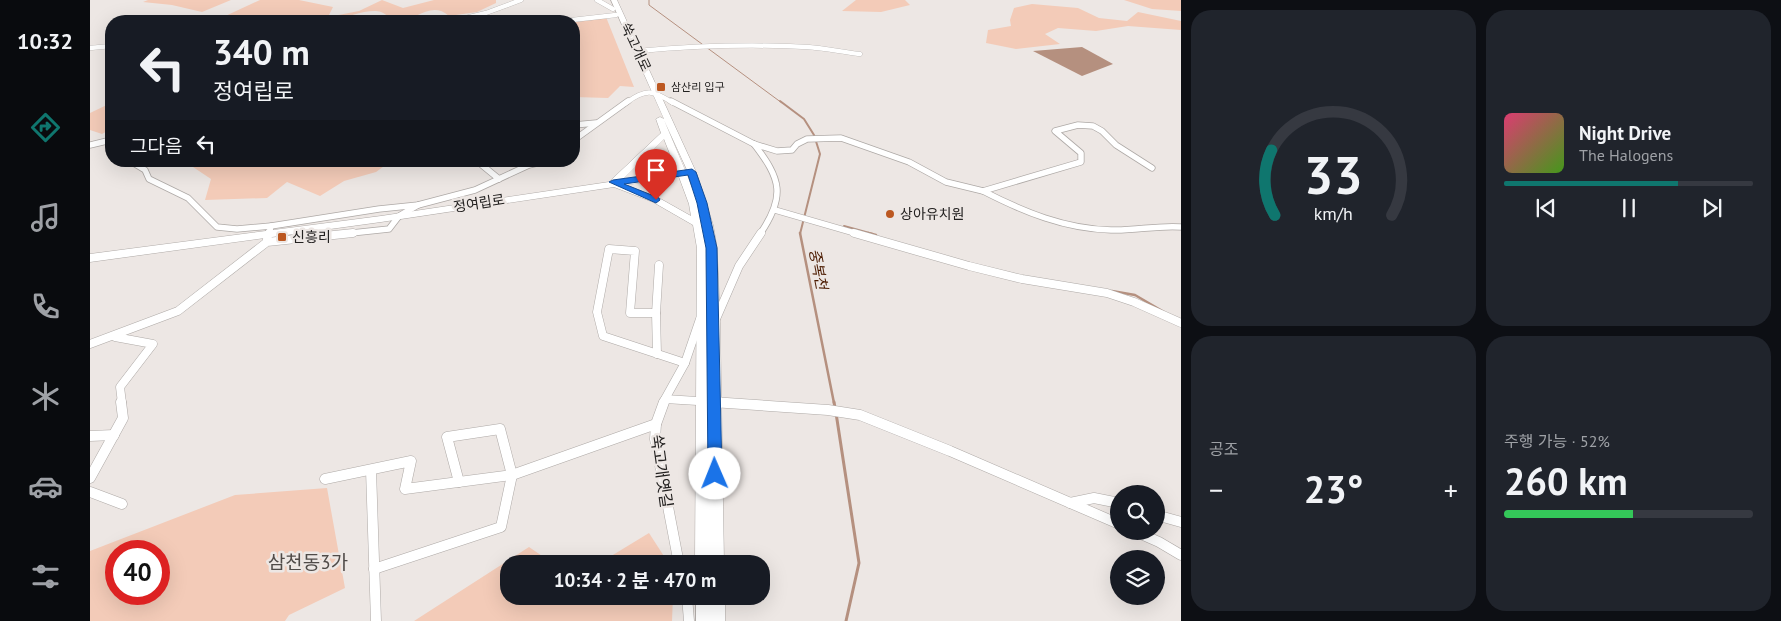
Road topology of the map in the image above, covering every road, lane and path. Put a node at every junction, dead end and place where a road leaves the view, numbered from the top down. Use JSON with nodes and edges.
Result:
{"nodes":[{"id":1,"x":520,"y":0,"type":"edge"},
{"id":2,"x":597,"y":0,"type":"edge"},
{"id":3,"x":613,"y":6,"type":"edge"},
{"id":4,"x":478,"y":15,"type":"edge"},
{"id":5,"x":580,"y":16,"type":"edge"},
{"id":6,"x":105,"y":47,"type":"edge"},
{"id":7,"x":90,"y":48,"type":"edge"},
{"id":8,"x":638,"y":51,"type":"junction"},
{"id":9,"x":860,"y":54,"type":"dead end"},
{"id":10,"x":653,"y":92,"type":"junction"},
{"id":11,"x":596,"y":124,"type":"junction"},
{"id":12,"x":580,"y":125,"type":"edge"},
{"id":13,"x":666,"y":133,"type":"junction"},
{"id":14,"x":580,"y":136,"type":"edge"},
{"id":15,"x":105,"y":141,"type":"edge"},
{"id":16,"x":754,"y":144,"type":"junction"},
{"id":17,"x":90,"y":145,"type":"edge"},
{"id":18,"x":140,"y":167,"type":"edge"},
{"id":19,"x":484,"y":167,"type":"edge"},
{"id":20,"x":525,"y":167,"type":"edge"},
{"id":21,"x":1152,"y":168,"type":"dead end"},
{"id":22,"x":687,"y":173,"type":"junction"},
{"id":23,"x":499,"y":179,"type":"junction"},
{"id":24,"x":613,"y":182,"type":"junction"},
{"id":25,"x":983,"y":191,"type":"junction"},
{"id":26,"x":418,"y":205,"type":"junction"},
{"id":27,"x":775,"y":210,"type":"junction"},
{"id":28,"x":399,"y":216,"type":"junction"},
{"id":29,"x":698,"y":224,"type":"junction"},
{"id":30,"x":1181,"y":227,"type":"edge"},
{"id":31,"x":268,"y":234,"type":"junction"},
{"id":32,"x":90,"y":258,"type":"edge"},
{"id":33,"x":660,"y":265,"type":"dead end"},
{"id":34,"x":702,"y":312,"type":"junction"},
{"id":35,"x":656,"y":313,"type":"junction"},
{"id":36,"x":714,"y":323,"type":"junction"},
{"id":37,"x":1181,"y":323,"type":"edge"},
{"id":38,"x":114,"y":336,"type":"junction"},
{"id":39,"x":90,"y":344,"type":"edge"},
{"id":40,"x":657,"y":354,"type":"junction"},
{"id":41,"x":685,"y":363,"type":"junction"},
{"id":42,"x":665,"y":399,"type":"junction"},
{"id":43,"x":702,"y":401,"type":"junction"},
{"id":44,"x":714,"y":402,"type":"junction"},
{"id":45,"x":656,"y":424,"type":"junction"},
{"id":46,"x":114,"y":435,"type":"junction"},
{"id":47,"x":90,"y":436,"type":"edge"},
{"id":48,"x":371,"y":470,"type":"junction"},
{"id":49,"x":512,"y":475,"type":"junction"},
{"id":50,"x":90,"y":478,"type":"edge"},
{"id":51,"x":325,"y":480,"type":"dead end"},
{"id":52,"x":459,"y":482,"type":"junction"},
{"id":53,"x":90,"y":492,"type":"edge"},
{"id":54,"x":1110,"y":500,"type":"edge"},
{"id":55,"x":1070,"y":503,"type":"junction"},
{"id":56,"x":122,"y":504,"type":"dead end"},
{"id":57,"x":1165,"y":517,"type":"edge"},
{"id":58,"x":1110,"y":520,"type":"edge"},
{"id":59,"x":1181,"y":522,"type":"edge"},
{"id":60,"x":1154,"y":540,"type":"edge"},
{"id":61,"x":677,"y":555,"type":"edge"},
{"id":62,"x":703,"y":555,"type":"edge"},
{"id":63,"x":716,"y":555,"type":"edge"},
{"id":64,"x":1181,"y":555,"type":"edge"},
{"id":65,"x":374,"y":569,"type":"junction"},
{"id":66,"x":688,"y":605,"type":"edge"},
{"id":67,"x":704,"y":605,"type":"edge"},
{"id":68,"x":716,"y":605,"type":"edge"},
{"id":69,"x":376,"y":621,"type":"edge"},
{"id":70,"x":689,"y":621,"type":"edge"},
{"id":71,"x":704,"y":621,"type":"edge"},
{"id":72,"x":717,"y":621,"type":"edge"}],
"edges":[{"from":1,"to":4,"type":"street"},
{"from":2,"to":3,"type":"street"},
{"from":3,"to":5,"type":"street"},
{"from":3,"to":8,"type":"street","name":"쑥고개로"},
{"from":3,"to":10,"type":"street","name":"쑥고개로"},
{"from":6,"to":7,"type":"street"},
{"from":8,"to":9,"type":"street"},
{"from":8,"to":10,"type":"street","name":"쑥고개로"},
{"from":10,"to":11,"type":"street"},
{"from":10,"to":13,"type":"street","name":"쑥고개로"},
{"from":10,"to":16,"type":"street"},
{"from":10,"to":22,"type":"street","name":"쑥고개로"},
{"from":11,"to":12,"type":"street"},
{"from":11,"to":14,"type":"street"},
{"from":13,"to":22,"type":"street","name":"쑥고개로"},
{"from":13,"to":24,"type":"street"},
{"from":15,"to":17,"type":"street"},
{"from":16,"to":25,"type":"street"},
{"from":16,"to":27,"type":"street"},
{"from":18,"to":31,"type":"street","name":"정여립로"},
{"from":19,"to":23,"type":"street"},
{"from":20,"to":23,"type":"street","name":"정여립로"},
{"from":21,"to":25,"type":"street"},
{"from":22,"to":24,"type":"street","name":"정여립로"},
{"from":22,"to":29,"type":"street","name":"쑥고개로"},
{"from":22,"to":36,"type":"street","name":"쑥고개로"},
{"from":23,"to":26,"type":"street","name":"정여립로"},
{"from":24,"to":28,"type":"street","name":"정여립로"},
{"from":24,"to":29,"type":"street"},
{"from":25,"to":30,"type":"street"},
{"from":26,"to":28,"type":"street"},
{"from":26,"to":31,"type":"street","name":"정여립로"},
{"from":27,"to":36,"type":"street"},
{"from":27,"to":37,"type":"street"},
{"from":28,"to":31,"type":"street","name":"정여립로"},
{"from":29,"to":34,"type":"street","name":"쑥고개로"},
{"from":31,"to":32,"type":"street","name":"정여립로"},
{"from":31,"to":38,"type":"street"},
{"from":33,"to":35,"type":"street"},
{"from":34,"to":41,"type":"street","name":"쑥고개옛길"},
{"from":34,"to":43,"type":"street","name":"쑥고개로"},
{"from":35,"to":40,"type":"street"},
{"from":35,"to":40,"type":"street"},
{"from":36,"to":44,"type":"street","name":"쑥고개로"},
{"from":38,"to":39,"type":"street"},
{"from":38,"to":46,"type":"street"},
{"from":40,"to":41,"type":"street"},
{"from":41,"to":42,"type":"street","name":"쑥고개옛길"},
{"from":42,"to":43,"type":"street"},
{"from":42,"to":45,"type":"street","name":"쑥고개옛길"},
{"from":43,"to":44,"type":"street"},
{"from":43,"to":62,"type":"street","name":"쑥고개로"},
{"from":44,"to":55,"type":"street"},
{"from":44,"to":63,"type":"street","name":"쑥고개로"},
{"from":45,"to":49,"type":"street"},
{"from":45,"to":61,"type":"street","name":"쑥고개옛길"},
{"from":46,"to":47,"type":"street"},
{"from":46,"to":50,"type":"street"},
{"from":48,"to":51,"type":"street"},
{"from":48,"to":52,"type":"street"},
{"from":48,"to":65,"type":"street"},
{"from":49,"to":52,"type":"street"},
{"from":49,"to":52,"type":"street"},
{"from":49,"to":65,"type":"street"},
{"from":53,"to":56,"type":"street"},
{"from":54,"to":55,"type":"street"},
{"from":55,"to":58,"type":"street"},
{"from":57,"to":59,"type":"street"},
{"from":60,"to":64,"type":"street"},
{"from":65,"to":69,"type":"street"},
{"from":66,"to":70,"type":"street"},
{"from":67,"to":71,"type":"street"},
{"from":68,"to":72,"type":"street"}]}
